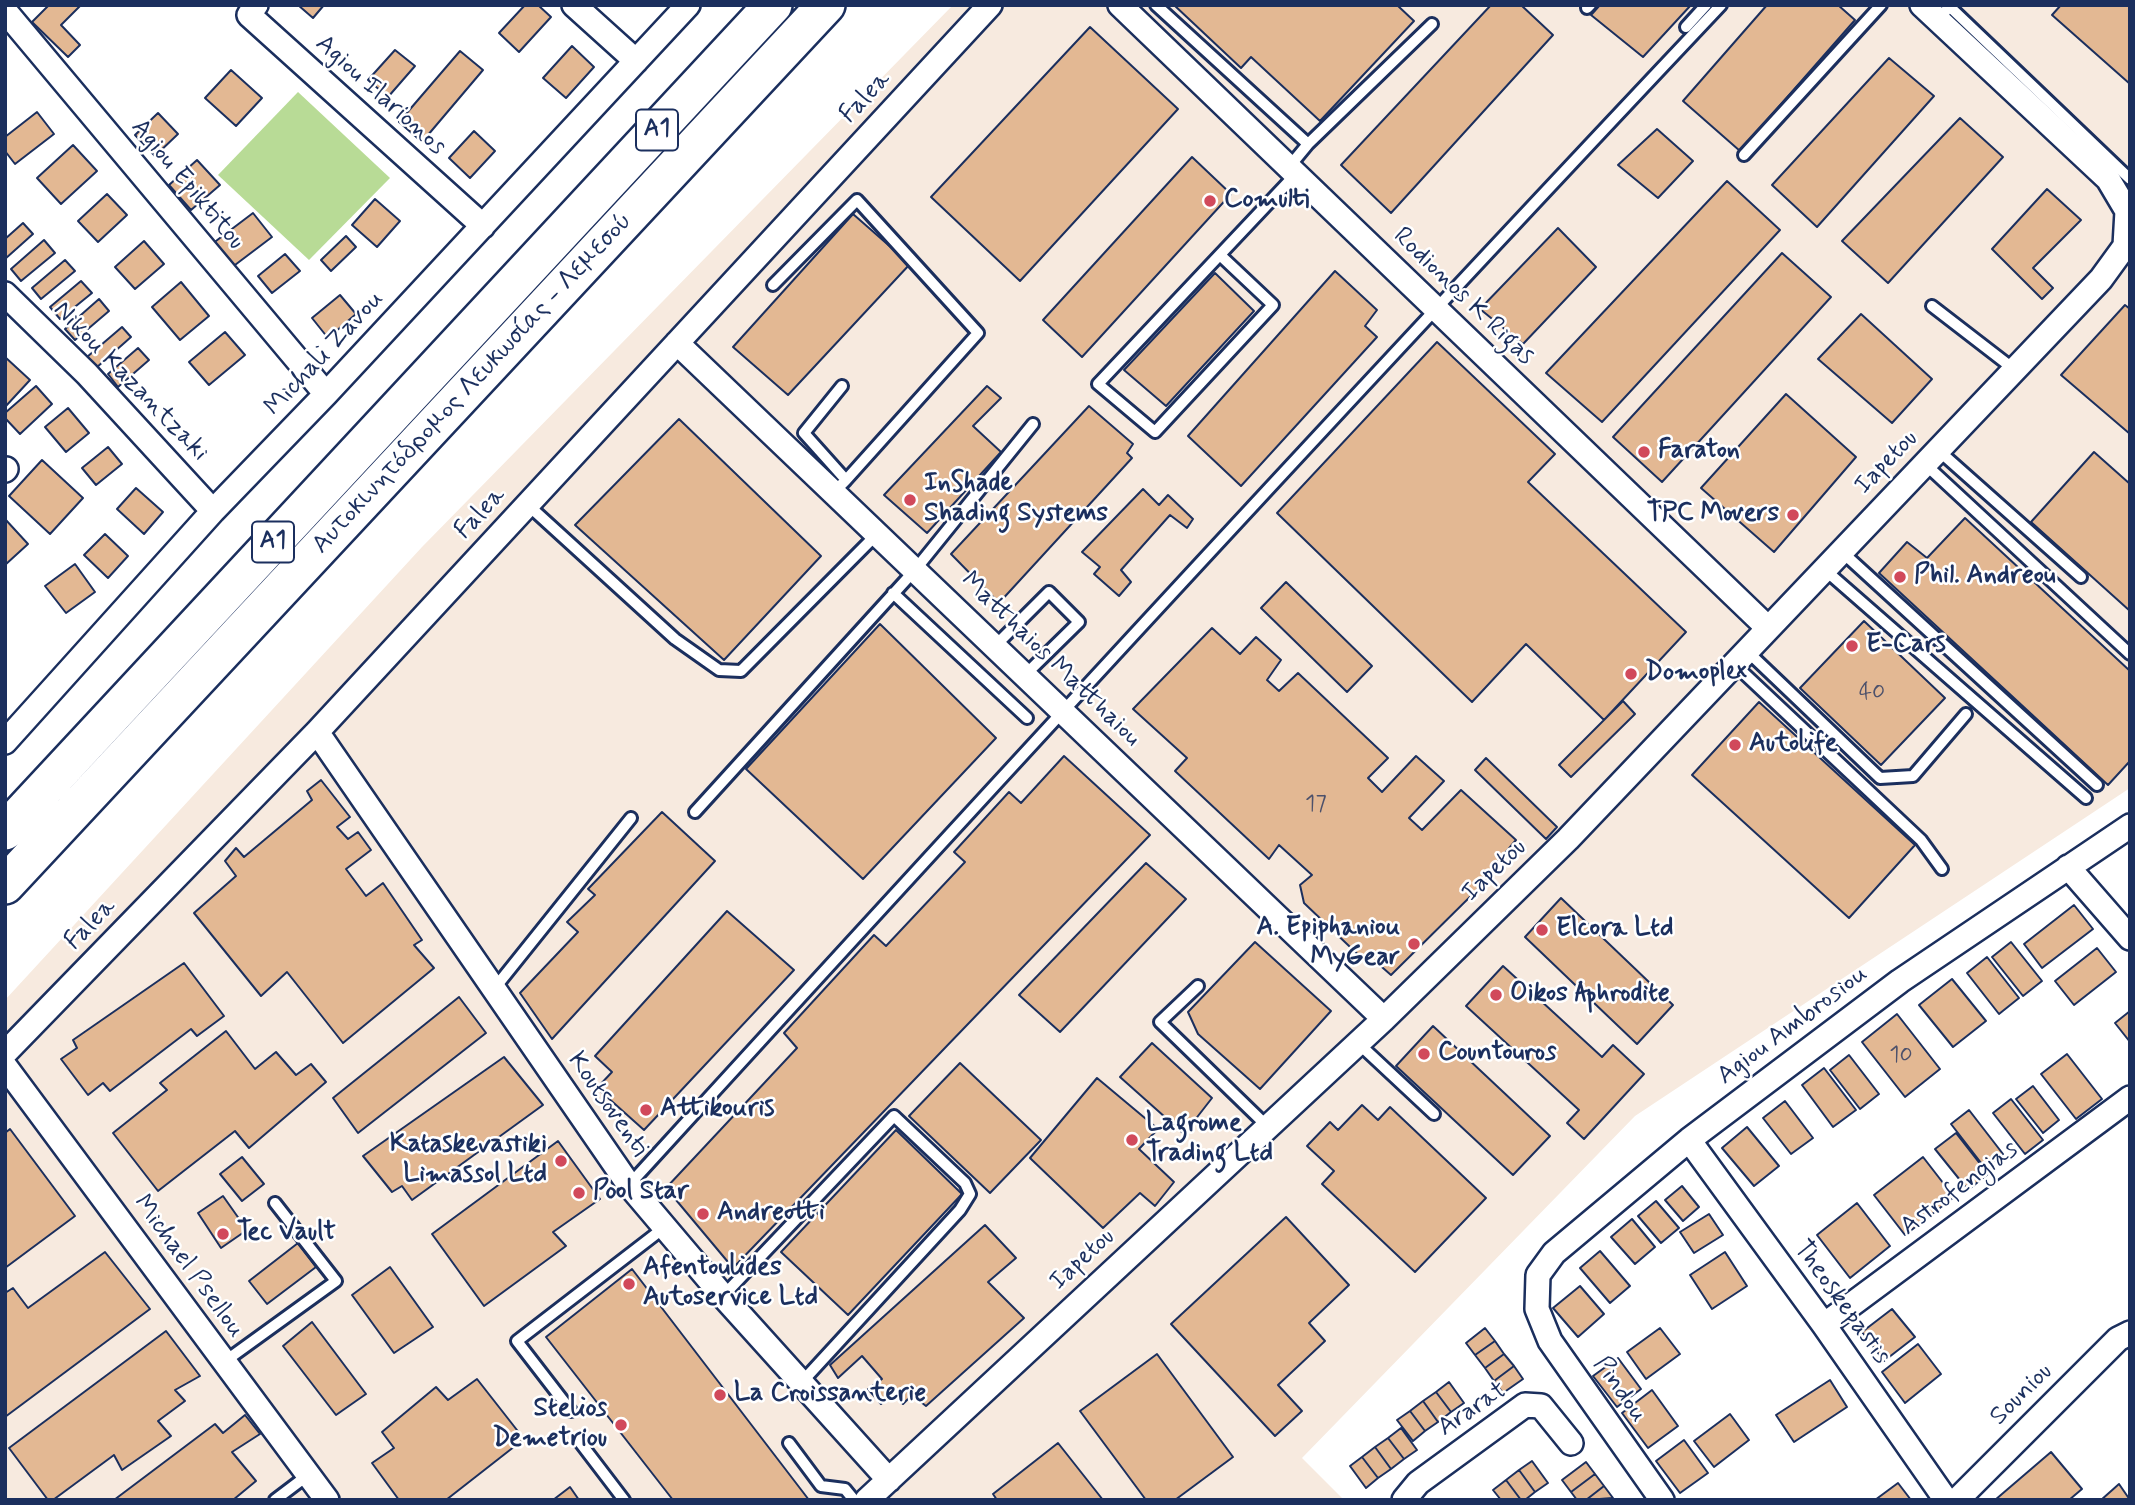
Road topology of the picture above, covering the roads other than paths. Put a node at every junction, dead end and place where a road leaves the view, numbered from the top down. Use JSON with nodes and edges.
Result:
{"nodes":[{"id":1,"x":256,"y":5,"type":"edge"},
{"id":2,"x":574,"y":5,"type":"edge"},
{"id":3,"x":688,"y":5,"type":"edge"},
{"id":4,"x":773,"y":5,"type":"edge"},
{"id":5,"x":826,"y":5,"type":"edge"},
{"id":6,"x":990,"y":5,"type":"edge"},
{"id":7,"x":1120,"y":5,"type":"edge"},
{"id":8,"x":1156,"y":5,"type":"edge"},
{"id":9,"x":1706,"y":5,"type":"edge"},
{"id":10,"x":1721,"y":5,"type":"edge"},
{"id":11,"x":1881,"y":5,"type":"edge"},
{"id":12,"x":1940,"y":9,"type":"edge"},
{"id":13,"x":8,"y":10,"type":"edge"},
{"id":14,"x":1432,"y":24,"type":"dead end"},
{"id":15,"x":1686,"y":27,"type":"dead end"},
{"id":16,"x":636,"y":61,"type":"junction"},
{"id":17,"x":1308,"y":144,"type":"junction"},
{"id":18,"x":1744,"y":155,"type":"dead end"},
{"id":19,"x":1292,"y":171,"type":"junction"},
{"id":20,"x":2130,"y":179,"type":"edge"},
{"id":21,"x":483,"y":226,"type":"junction"},
{"id":22,"x":1220,"y":255,"type":"junction"},
{"id":23,"x":773,"y":285,"type":"dead end"},
{"id":24,"x":5,"y":294,"type":"edge"},
{"id":25,"x":1932,"y":306,"type":"dead end"},
{"id":26,"x":1435,"y":308,"type":"junction"},
{"id":27,"x":677,"y":343,"type":"junction"},
{"id":28,"x":2015,"y":370,"type":"junction"},
{"id":29,"x":472,"y":385,"type":"junction"},
{"id":30,"x":842,"y":386,"type":"dead end"},
{"id":31,"x":326,"y":394,"type":"junction"},
{"id":32,"x":1033,"y":424,"type":"dead end"},
{"id":33,"x":1931,"y":457,"type":"junction"},
{"id":34,"x":840,"y":486,"type":"junction"},
{"id":35,"x":528,"y":505,"type":"junction"},
{"id":36,"x":213,"y":511,"type":"junction"},
{"id":37,"x":878,"y":534,"type":"junction"},
{"id":38,"x":1841,"y":551,"type":"junction"},
{"id":39,"x":1824,"y":569,"type":"junction"},
{"id":40,"x":915,"y":570,"type":"junction"},
{"id":41,"x":2081,"y":577,"type":"dead end"},
{"id":42,"x":893,"y":593,"type":"junction"},
{"id":43,"x":1768,"y":628,"type":"junction"},
{"id":44,"x":995,"y":646,"type":"junction"},
{"id":45,"x":2130,"y":654,"type":"edge"},
{"id":46,"x":1741,"y":657,"type":"junction"},
{"id":47,"x":1025,"y":675,"type":"junction"},
{"id":48,"x":1062,"y":710,"type":"junction"},
{"id":49,"x":1966,"y":714,"type":"dead end"},
{"id":50,"x":1027,"y":718,"type":"dead end"},
{"id":51,"x":317,"y":732,"type":"junction"},
{"id":52,"x":5,"y":743,"type":"edge"},
{"id":53,"x":2097,"y":785,"type":"dead end"},
{"id":54,"x":2086,"y":798,"type":"dead end"},
{"id":55,"x":695,"y":812,"type":"dead end"},
{"id":56,"x":631,"y":818,"type":"dead end"},
{"id":57,"x":2130,"y":826,"type":"edge"},
{"id":58,"x":5,"y":831,"type":"edge"},
{"id":59,"x":2068,"y":867,"type":"junction"},
{"id":60,"x":1942,"y":869,"type":"dead end"},
{"id":61,"x":5,"y":885,"type":"edge"},
{"id":62,"x":5,"y":913,"type":"edge"},
{"id":63,"x":2130,"y":938,"type":"edge"},
{"id":64,"x":1198,"y":986,"type":"dead end"},
{"id":65,"x":494,"y":989,"type":"junction"},
{"id":66,"x":1384,"y":1019,"type":"junction"},
{"id":67,"x":1358,"y":1043,"type":"junction"},
{"id":68,"x":5,"y":1053,"type":"edge"},
{"id":69,"x":5,"y":1066,"type":"edge"},
{"id":70,"x":2130,"y":1098,"type":"edge"},
{"id":71,"x":1434,"y":1114,"type":"dead end"},
{"id":72,"x":1268,"y":1126,"type":"junction"},
{"id":73,"x":1689,"y":1140,"type":"junction"},
{"id":74,"x":629,"y":1185,"type":"junction"},
{"id":75,"x":275,"y":1203,"type":"dead end"},
{"id":76,"x":664,"y":1227,"type":"junction"},
{"id":77,"x":723,"y":1296,"type":"junction"},
{"id":78,"x":1537,"y":1309,"type":"joint"},
{"id":79,"x":1824,"y":1325,"type":"junction"},
{"id":80,"x":2130,"y":1333,"type":"edge"},
{"id":81,"x":224,"y":1362,"type":"junction"},
{"id":82,"x":801,"y":1383,"type":"junction"},
{"id":83,"x":571,"y":1411,"type":"dead end"},
{"id":84,"x":579,"y":1441,"type":"dead end"},
{"id":85,"x":789,"y":1443,"type":"dead end"},
{"id":86,"x":1571,"y":1443,"type":"dead end"},
{"id":87,"x":308,"y":1475,"type":"junction"},
{"id":88,"x":888,"y":1480,"type":"junction"},
{"id":89,"x":275,"y":1500,"type":"edge"},
{"id":90,"x":327,"y":1500,"type":"edge"},
{"id":91,"x":624,"y":1500,"type":"edge"},
{"id":92,"x":854,"y":1500,"type":"edge"},
{"id":93,"x":867,"y":1500,"type":"edge"},
{"id":94,"x":1404,"y":1500,"type":"edge"},
{"id":95,"x":1662,"y":1500,"type":"edge"},
{"id":96,"x":1946,"y":1500,"type":"edge"},
{"id":97,"x":1957,"y":1500,"type":"edge"}],
"edges":[{"from":1,"to":21,"type":"street","name":"Agiou Ilarionos"},
{"from":2,"to":16,"type":"street"},
{"from":3,"to":16,"type":"street","name":"Michali Zavou"},
{"from":4,"to":58,"type":"highway","name":"Αυτοκινητόδρομος Λευκωσίας - Λεμεσού","number":"A1"},
{"from":5,"to":29,"type":"highway","name":"Αυτοκινητόδρομος Λευκωσίας - Λεμεσού","number":"A1"},
{"from":6,"to":27,"type":"street","name":"Falea"},
{"from":7,"to":19,"type":"street","name":"Rodionos K Rigas"},
{"from":8,"to":17,"type":"lane"},
{"from":9,"to":15,"type":"lane"},
{"from":10,"to":26,"type":"lane"},
{"from":11,"to":18,"type":"lane"},
{"from":12,"to":20,"type":"lane"},
{"from":12,"to":28,"type":"street","name":"Iapetou"},
{"from":13,"to":31,"type":"street","name":"Agiou Epiktitou"},
{"from":14,"to":17,"type":"lane"},
{"from":16,"to":21,"type":"street","name":"Michali Zavou"},
{"from":17,"to":19,"type":"lane"},
{"from":19,"to":22,"type":"lane"},
{"from":19,"to":26,"type":"street","name":"Rodionos K Rigas"},
{"from":21,"to":31,"type":"street","name":"Michali Zavou"},
{"from":22,"to":22,"type":"lane"},
{"from":23,"to":34,"type":"lane"},
{"from":24,"to":36,"type":"street","name":"Nikou Kazantzaki"},
{"from":25,"to":28,"type":"lane"},
{"from":26,"to":43,"type":"street","name":"Rodionos K Rigas"},
{"from":26,"to":48,"type":"lane"},
{"from":27,"to":34,"type":"street","name":"Matthaios Matthaiou"},
{"from":27,"to":35,"type":"street","name":"Falea"},
{"from":28,"to":33,"type":"street","name":"Iapetou"},
{"from":29,"to":61,"type":"highway","name":"Αυτοκινητόδρομος Λευκωσίας - Λεμεσού","number":"A1"},
{"from":29,"to":62,"type":"highway"},
{"from":30,"to":34,"type":"lane"},
{"from":31,"to":36,"type":"street","name":"Michali Zavou"},
{"from":32,"to":40,"type":"lane"},
{"from":33,"to":38,"type":"street","name":"Iapetou"},
{"from":33,"to":41,"type":"lane"},
{"from":33,"to":45,"type":"lane"},
{"from":34,"to":37,"type":"street","name":"Matthaios Matthaiou"},
{"from":35,"to":37,"type":"lane"},
{"from":35,"to":51,"type":"street","name":"Falea"},
{"from":36,"to":52,"type":"street","name":"Michali Zavou"},
{"from":37,"to":40,"type":"street","name":"Matthaios Matthaiou"},
{"from":38,"to":39,"type":"street","name":"Iapetou"},
{"from":38,"to":53,"type":"lane"},
{"from":39,"to":43,"type":"street","name":"Iapetou"},
{"from":39,"to":54,"type":"lane"},
{"from":40,"to":42,"type":"lane"},
{"from":40,"to":44,"type":"street","name":"Matthaios Matthaiou"},
{"from":42,"to":50,"type":"lane"},
{"from":42,"to":55,"type":"lane"},
{"from":43,"to":46,"type":"street","name":"Iapetou"},
{"from":44,"to":47,"type":"street","name":"Matthaios Matthaiou"},
{"from":44,"to":47,"type":"lane"},
{"from":46,"to":49,"type":"lane"},
{"from":46,"to":60,"type":"lane"},
{"from":46,"to":66,"type":"street","name":"Iapetou"},
{"from":47,"to":48,"type":"street","name":"Matthaios Matthaiou"},
{"from":48,"to":66,"type":"street","name":"Matthaios Matthaiou"},
{"from":48,"to":74,"type":"lane"},
{"from":51,"to":65,"type":"street","name":"Koutsoventi"},
{"from":51,"to":68,"type":"street","name":"Falea"},
{"from":56,"to":65,"type":"lane"},
{"from":57,"to":59,"type":"street","name":"Agiou Ambrosiou"},
{"from":59,"to":63,"type":"street"},
{"from":59,"to":73,"type":"street","name":"Agiou Ambrosiou"},
{"from":64,"to":72,"type":"lane"},
{"from":65,"to":74,"type":"street","name":"Koutsoventi"},
{"from":66,"to":67,"type":"street","name":"Iapetou"},
{"from":67,"to":71,"type":"lane"},
{"from":67,"to":72,"type":"street","name":"Iapetou"},
{"from":69,"to":81,"type":"street","name":"Michael Psellou"},
{"from":70,"to":79,"type":"street","name":"Astrofengias"},
{"from":72,"to":88,"type":"street","name":"Iapetou"},
{"from":73,"to":78,"type":"street","name":"Agiou Ambrosiou"},
{"from":73,"to":79,"type":"street","name":"Theoskepastis"},
{"from":74,"to":76,"type":"street","name":"Koutsoventi"},
{"from":75,"to":81,"type":"lane"},
{"from":76,"to":77,"type":"street","name":"Koutsoventi"},
{"from":76,"to":83,"type":"lane"},
{"from":77,"to":82,"type":"street","name":"Koutsoventi"},
{"from":77,"to":82,"type":"lane"},
{"from":78,"to":95,"type":"street","name":"Pindou"},
{"from":79,"to":96,"type":"street","name":"Theoskepastis"},
{"from":80,"to":97,"type":"street","name":"Souniou"},
{"from":81,"to":87,"type":"street","name":"Michael Psellou"},
{"from":82,"to":88,"type":"street","name":"Koutsoventi"},
{"from":84,"to":91,"type":"lane"},
{"from":85,"to":92,"type":"lane"},
{"from":86,"to":94,"type":"street","name":"Ararat"},
{"from":87,"to":89,"type":"lane"},
{"from":87,"to":90,"type":"street","name":"Michael Psellou"},
{"from":88,"to":93,"type":"street","name":"Iapetou"}]}
